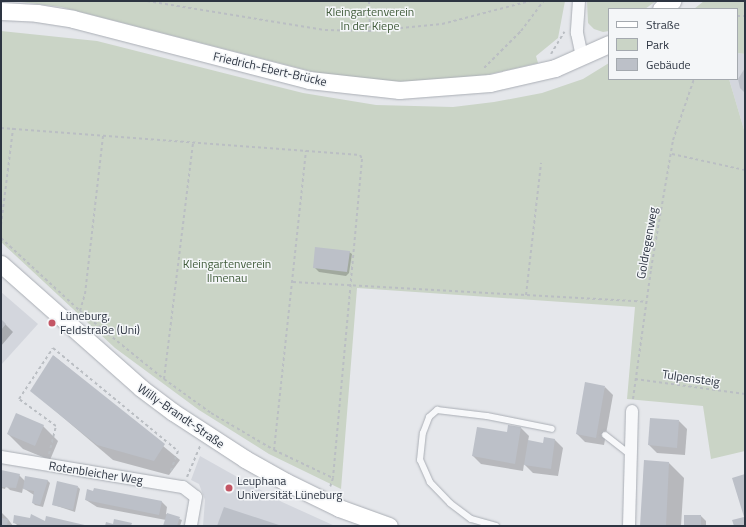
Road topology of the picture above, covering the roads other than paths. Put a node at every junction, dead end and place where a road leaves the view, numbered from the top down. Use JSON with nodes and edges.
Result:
{"nodes":[{"id":1,"x":672,"y":1,"type":"edge"},
{"id":2,"x":578,"y":3,"type":"edge"},
{"id":3,"x":662,"y":8,"type":"edge"},
{"id":4,"x":1,"y":11,"type":"edge"},
{"id":5,"x":608,"y":44,"type":"edge"},
{"id":6,"x":582,"y":57,"type":"junction"},
{"id":7,"x":1,"y":264,"type":"edge"},
{"id":8,"x":632,"y":411,"type":"road end"},
{"id":9,"x":552,"y":429,"type":"dead end"},
{"id":10,"x":605,"y":435,"type":"dead end"},
{"id":11,"x":631,"y":455,"type":"junction"},
{"id":12,"x":1,"y":458,"type":"edge"},
{"id":13,"x":191,"y":526,"type":"edge"},
{"id":14,"x":389,"y":526,"type":"edge"},
{"id":15,"x":496,"y":526,"type":"edge"},
{"id":16,"x":629,"y":526,"type":"edge"}],
"edges":[{"from":1,"to":3,"type":"main road","bridge":true},
{"from":2,"to":6,"type":"street"},
{"from":4,"to":6,"type":"main road","name":"Friedrich-Ebert-Brücke"},
{"from":5,"to":6,"type":"main road","name":"Friedrich-Ebert-Brücke"},
{"from":7,"to":14,"type":"main road","name":"Willy-Brandt-Straße"},
{"from":8,"to":11,"type":"street"},
{"from":9,"to":15,"type":"lane"},
{"from":10,"to":11,"type":"lane"},
{"from":11,"to":16,"type":"street"},
{"from":12,"to":13,"type":"street","name":"Rotenbleicher Weg"}]}
